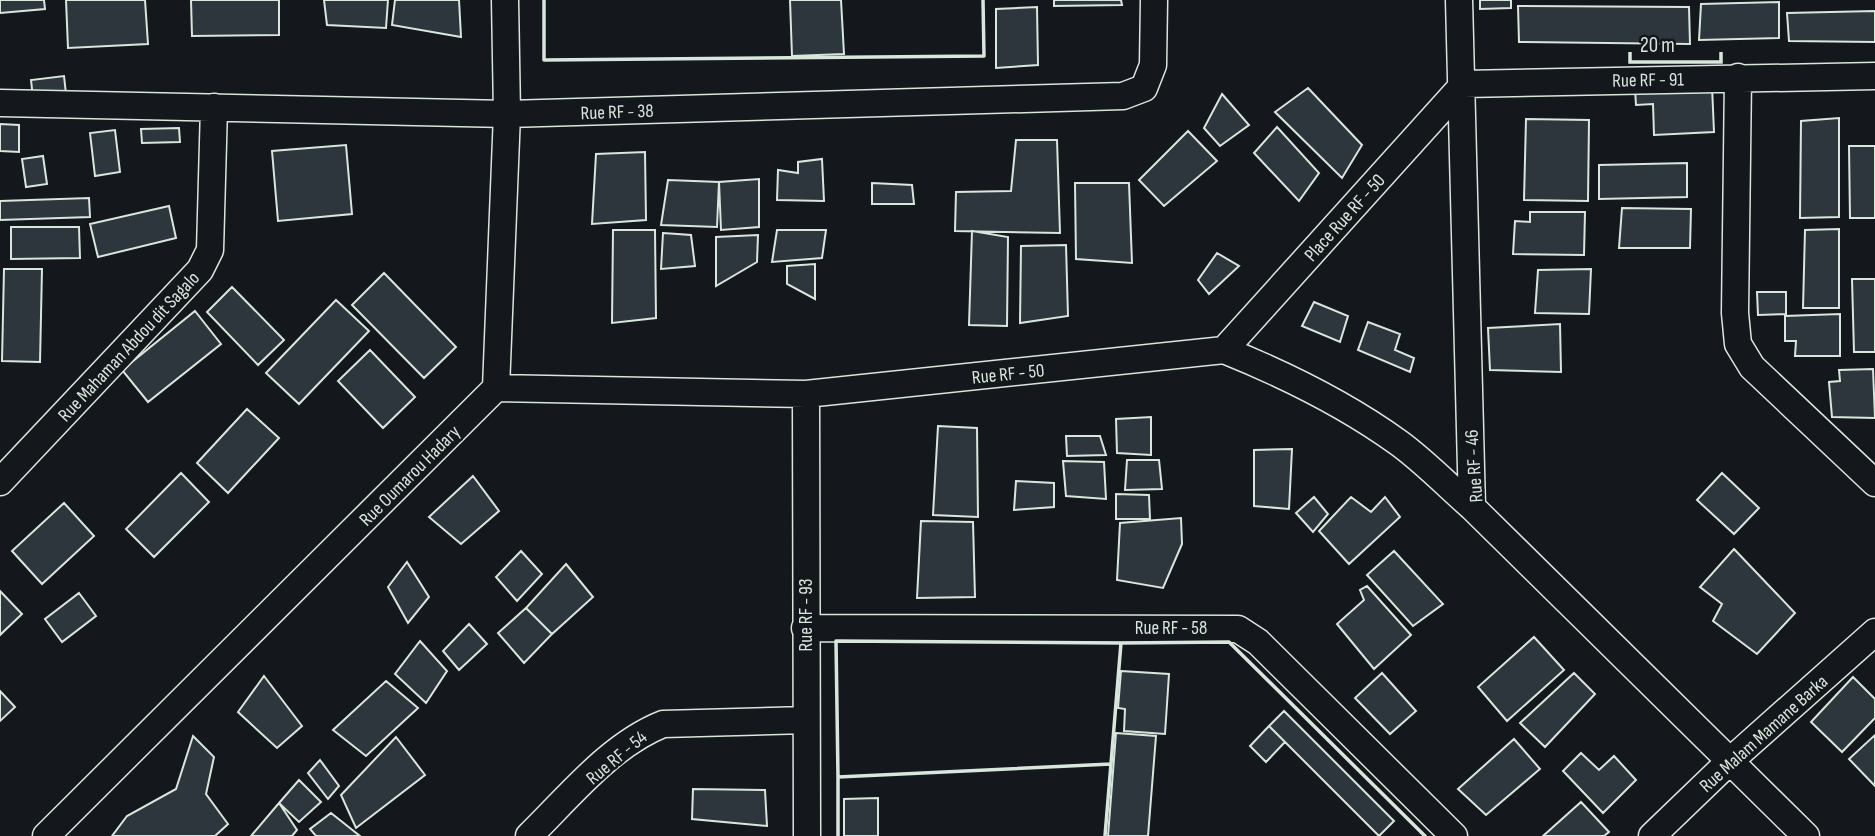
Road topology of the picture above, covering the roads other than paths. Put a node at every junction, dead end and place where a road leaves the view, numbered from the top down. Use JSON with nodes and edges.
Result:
{"nodes":[{"id":1,"x":506,"y":0,"type":"edge"},
{"id":2,"x":1154,"y":0,"type":"edge"},
{"id":3,"x":1459,"y":0,"type":"edge"},
{"id":4,"x":1875,"y":76,"type":"edge"},
{"id":5,"x":1738,"y":77,"type":"junction"},
{"id":6,"x":1464,"y":84,"type":"junction"},
{"id":7,"x":0,"y":103,"type":"edge"},
{"id":8,"x":214,"y":107,"type":"junction"},
{"id":9,"x":507,"y":114,"type":"junction"},
{"id":10,"x":1224,"y":350,"type":"junction"},
{"id":11,"x":496,"y":388,"type":"junction"},
{"id":12,"x":806,"y":394,"type":"junction"},
{"id":13,"x":0,"y":482,"type":"edge"},
{"id":14,"x":1875,"y":483,"type":"edge"},
{"id":15,"x":1472,"y":507,"type":"junction"},
{"id":16,"x":805,"y":628,"type":"junction"},
{"id":17,"x":1875,"y":632,"type":"edge"},
{"id":18,"x":806,"y":720,"type":"junction"},
{"id":19,"x":1730,"y":761,"type":"junction"},
{"id":20,"x":46,"y":836,"type":"edge"},
{"id":21,"x":528,"y":836,"type":"edge"},
{"id":22,"x":807,"y":836,"type":"edge"},
{"id":23,"x":1454,"y":836,"type":"edge"},
{"id":24,"x":1652,"y":836,"type":"edge"},
{"id":25,"x":1806,"y":836,"type":"edge"}],
"edges":[{"from":1,"to":9,"type":"street"},
{"from":2,"to":9,"type":"street","name":"Rue RF - 38"},
{"from":3,"to":6,"type":"street","name":"Rue RF - 46"},
{"from":4,"to":5,"type":"street","name":"Rue RF - 91"},
{"from":5,"to":6,"type":"street","name":"Rue RF - 91"},
{"from":5,"to":14,"type":"street"},
{"from":6,"to":10,"type":"street","name":"Place Rue RF - 50"},
{"from":6,"to":15,"type":"street","name":"Rue RF - 46"},
{"from":7,"to":8,"type":"street","name":"Rue RF - 38"},
{"from":8,"to":9,"type":"street","name":"Rue RF - 38"},
{"from":8,"to":13,"type":"street","name":"Rue Mahaman Abdou dit Sagalo"},
{"from":9,"to":11,"type":"street"},
{"from":10,"to":12,"type":"street","name":"Rue RF - 50"},
{"from":10,"to":15,"type":"street","name":"Rue RF - 50"},
{"from":11,"to":12,"type":"street","name":"Rue RF - 50"},
{"from":11,"to":20,"type":"street","name":"Rue Oumarou Hadary"},
{"from":12,"to":16,"type":"street","name":"Rue RF - 93"},
{"from":15,"to":19,"type":"street","name":"Rue RF - 46"},
{"from":16,"to":18,"type":"street","name":"Rue RF - 93"},
{"from":16,"to":23,"type":"street","name":"Rue RF - 58"},
{"from":17,"to":19,"type":"street","name":"Rue Malam Mamane Barka"},
{"from":18,"to":21,"type":"street","name":"Rue RF - 54"},
{"from":18,"to":22,"type":"street","name":"Rue RF - 93"},
{"from":19,"to":24,"type":"street","name":"Rue Malam Mamane Barka"},
{"from":19,"to":25,"type":"street","name":"Rue RF - 46"}]}
